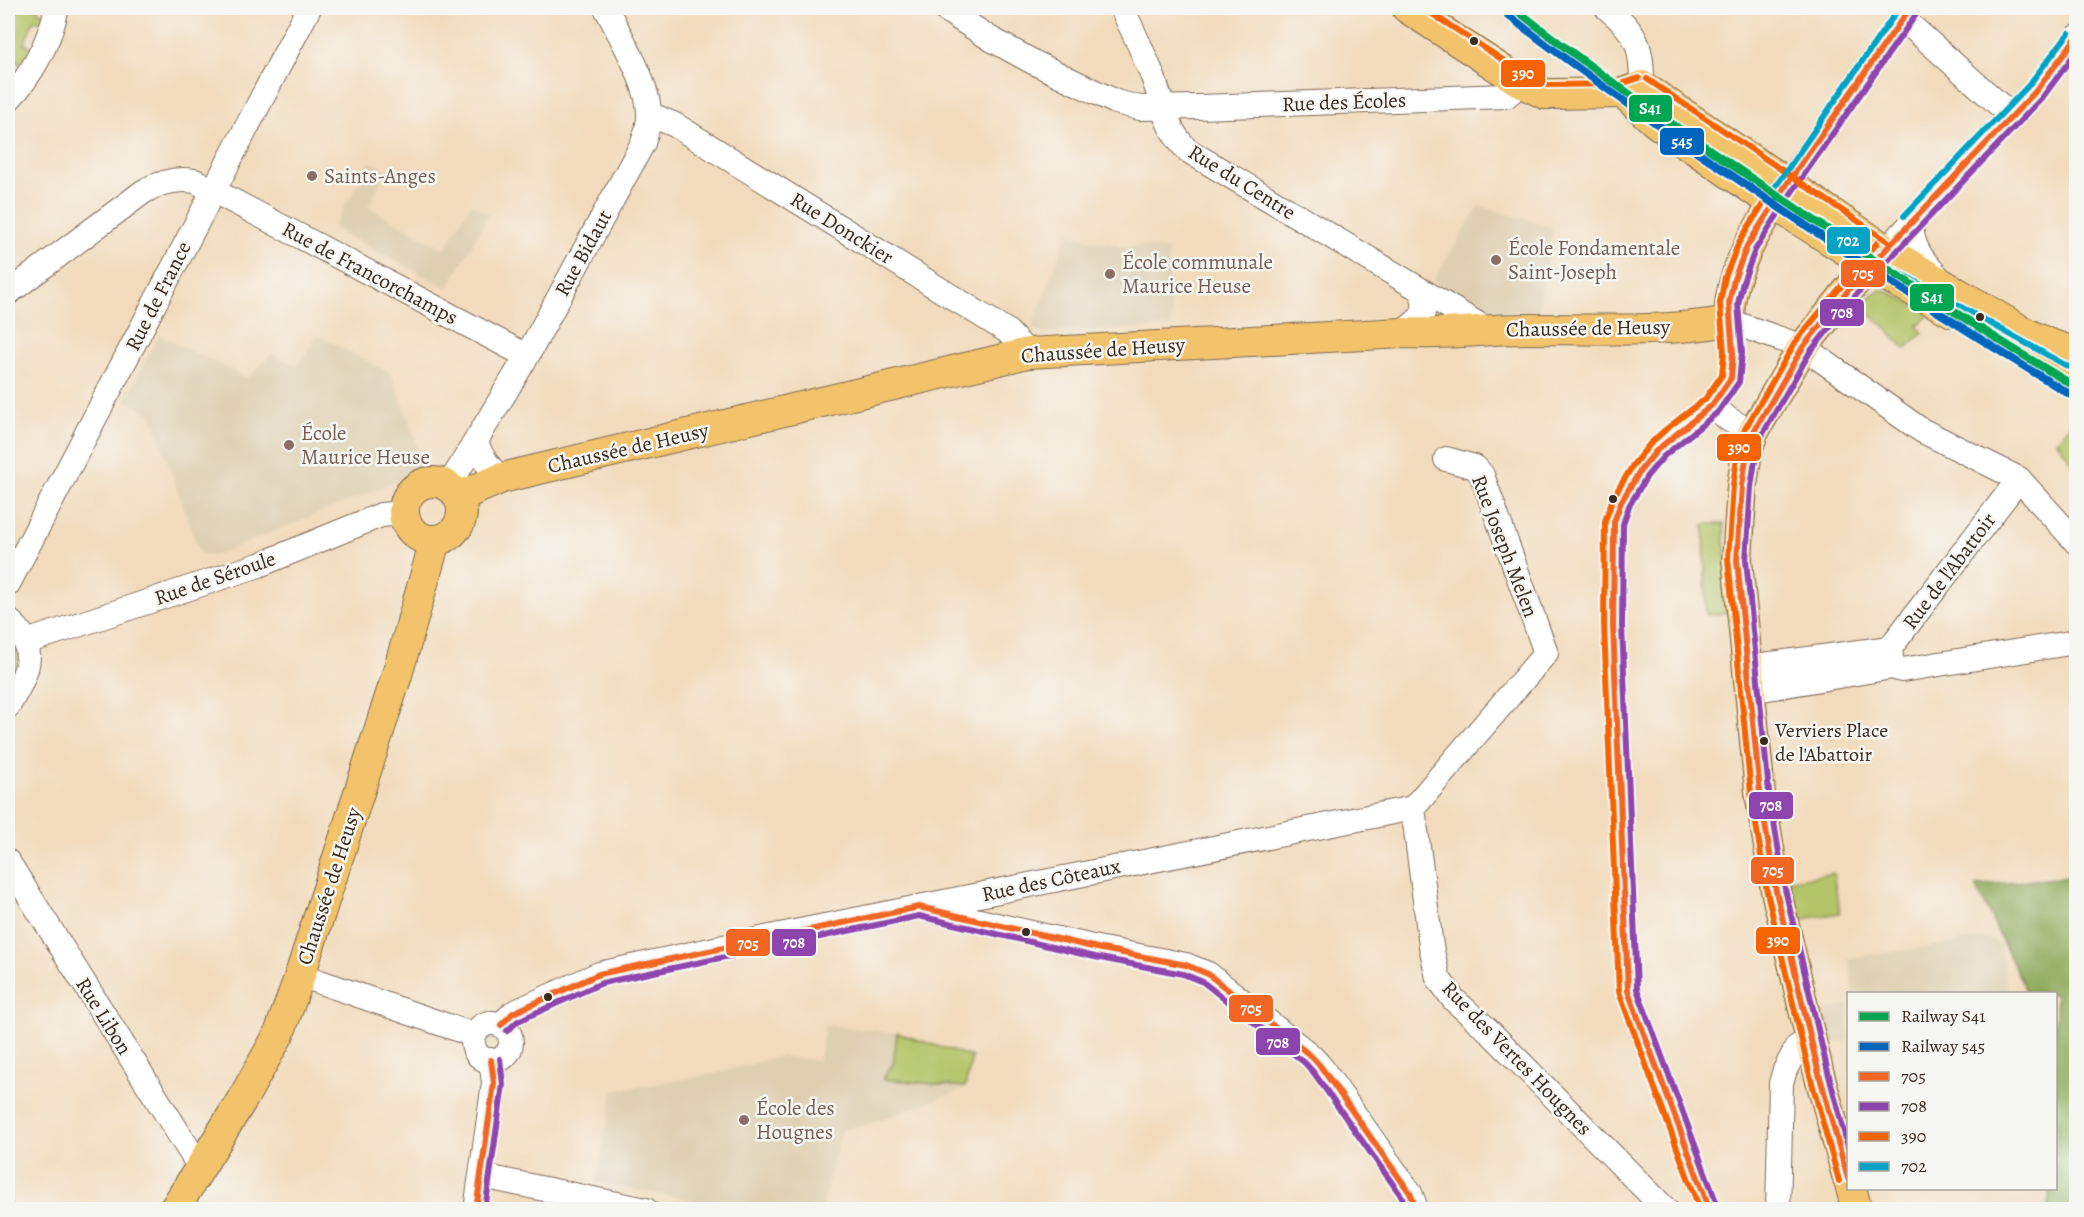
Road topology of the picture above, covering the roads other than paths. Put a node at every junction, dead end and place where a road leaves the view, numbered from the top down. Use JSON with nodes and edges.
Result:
{"nodes":[{"id":1,"x":57,"y":8,"type":"edge"},
{"id":2,"x":309,"y":8,"type":"edge"},
{"id":3,"x":606,"y":8,"type":"edge"},
{"id":4,"x":943,"y":8,"type":"edge"},
{"id":5,"x":1122,"y":8,"type":"edge"},
{"id":6,"x":1407,"y":8,"type":"edge"},
{"id":7,"x":1607,"y":8,"type":"edge"},
{"id":8,"x":1907,"y":12,"type":"edge"},
{"id":9,"x":2076,"y":38,"type":"edge"},
{"id":10,"x":1522,"y":83,"type":"junction"},
{"id":11,"x":1632,"y":90,"type":"junction"},
{"id":12,"x":8,"y":100,"type":"edge"},
{"id":13,"x":1162,"y":108,"type":"junction"},
{"id":14,"x":649,"y":114,"type":"junction"},
{"id":15,"x":2012,"y":116,"type":"junction"},
{"id":16,"x":213,"y":190,"type":"junction"},
{"id":17,"x":1781,"y":194,"type":"junction"},
{"id":18,"x":1911,"y":222,"type":"junction"},
{"id":19,"x":1877,"y":257,"type":"junction"},
{"id":20,"x":1950,"y":288,"type":"junction"},
{"id":21,"x":1420,"y":291,"type":"junction"},
{"id":22,"x":8,"y":293,"type":"edge"},
{"id":23,"x":1729,"y":321,"type":"junction"},
{"id":24,"x":1486,"y":329,"type":"junction"},
{"id":25,"x":1402,"y":333,"type":"junction"},
{"id":26,"x":1803,"y":347,"type":"junction"},
{"id":27,"x":1028,"y":352,"type":"junction"},
{"id":28,"x":2076,"y":353,"type":"edge"},
{"id":29,"x":527,"y":356,"type":"junction"},
{"id":30,"x":2076,"y":381,"type":"edge"},
{"id":31,"x":1712,"y":405,"type":"junction"},
{"id":32,"x":1753,"y":433,"type":"junction"},
{"id":33,"x":476,"y":442,"type":"junction"},
{"id":34,"x":1446,"y":459,"type":"dead end"},
{"id":35,"x":502,"y":478,"type":"junction"},
{"id":36,"x":2019,"y":479,"type":"junction"},
{"id":37,"x":453,"y":492,"type":"junction"},
{"id":38,"x":403,"y":513,"type":"junction"},
{"id":39,"x":435,"y":541,"type":"junction"},
{"id":40,"x":2076,"y":542,"type":"edge"},
{"id":41,"x":8,"y":584,"type":"edge"},
{"id":42,"x":8,"y":620,"type":"edge"},
{"id":43,"x":26,"y":642,"type":"junction"},
{"id":44,"x":2076,"y":642,"type":"edge"},
{"id":45,"x":1891,"y":658,"type":"junction"},
{"id":46,"x":1749,"y":679,"type":"junction"},
{"id":47,"x":8,"y":706,"type":"edge"},
{"id":48,"x":1413,"y":808,"type":"junction"},
{"id":49,"x":8,"y":862,"type":"edge"},
{"id":50,"x":919,"y":908,"type":"junction"},
{"id":51,"x":300,"y":975,"type":"junction"},
{"id":52,"x":507,"y":1019,"type":"junction"},
{"id":53,"x":474,"y":1035,"type":"junction"},
{"id":54,"x":1811,"y":1039,"type":"junction"},
{"id":55,"x":491,"y":1060,"type":"junction"},
{"id":56,"x":201,"y":1169,"type":"junction"},
{"id":57,"x":1847,"y":1175,"type":"edge"},
{"id":58,"x":482,"y":1176,"type":"junction"},
{"id":59,"x":1852,"y":1190,"type":"edge"},
{"id":60,"x":174,"y":1209,"type":"edge"},
{"id":61,"x":476,"y":1209,"type":"edge"},
{"id":62,"x":646,"y":1209,"type":"edge"},
{"id":63,"x":1413,"y":1209,"type":"edge"},
{"id":64,"x":1666,"y":1209,"type":"edge"},
{"id":65,"x":1710,"y":1209,"type":"edge"},
{"id":66,"x":1778,"y":1209,"type":"edge"},
{"id":67,"x":1857,"y":1209,"type":"edge"}],
"edges":[{"from":1,"to":12,"type":"street"},
{"from":2,"to":16,"type":"street","name":"Rue de France"},
{"from":3,"to":14,"type":"street","name":"Rue Bidaut"},
{"from":4,"to":13,"type":"street"},
{"from":5,"to":13,"type":"street","name":"Rue du Centre"},
{"from":6,"to":10,"type":"main road"},
{"from":7,"to":11,"type":"street"},
{"from":8,"to":15,"type":"street"},
{"from":8,"to":17,"type":"street"},
{"from":9,"to":15,"type":"street"},
{"from":10,"to":11,"type":"main road"},
{"from":10,"to":13,"type":"street","name":"Rue des Écoles"},
{"from":11,"to":17,"type":"main road"},
{"from":13,"to":21,"type":"street","name":"Rue du Centre"},
{"from":14,"to":27,"type":"street","name":"Rue Donckier"},
{"from":14,"to":29,"type":"street","name":"Rue Bidaut"},
{"from":15,"to":18,"type":"street"},
{"from":16,"to":22,"type":"street","name":"Rue de Francorchamps"},
{"from":16,"to":29,"type":"street","name":"Rue de Francorchamps"},
{"from":16,"to":41,"type":"street","name":"Rue de France"},
{"from":17,"to":19,"type":"main road"},
{"from":17,"to":23,"type":"main road"},
{"from":18,"to":19,"type":"street"},
{"from":18,"to":20,"type":"street"},
{"from":19,"to":20,"type":"main road"},
{"from":19,"to":26,"type":"main road"},
{"from":19,"to":30,"type":"main road"},
{"from":20,"to":28,"type":"main road"},
{"from":21,"to":24,"type":"street","name":"Rue du Centre"},
{"from":21,"to":25,"type":"street"},
{"from":23,"to":24,"type":"main road","name":"Chaussée de Heusy"},
{"from":23,"to":26,"type":"street"},
{"from":23,"to":31,"type":"street"},
{"from":24,"to":25,"type":"main road","name":"Chaussée de Heusy"},
{"from":25,"to":27,"type":"main road","name":"Chaussée de Heusy"},
{"from":26,"to":32,"type":"main road"},
{"from":26,"to":36,"type":"street"},
{"from":27,"to":35,"type":"main road","name":"Chaussée de Heusy"},
{"from":29,"to":33,"type":"street","name":"Rue Bidaut"},
{"from":31,"to":32,"type":"street"},
{"from":31,"to":65,"type":"street"},
{"from":32,"to":46,"type":"main road"},
{"from":33,"to":35,"type":"street"},
{"from":33,"to":37,"type":"street","name":"Rue Bidaut"},
{"from":34,"to":48,"type":"street","name":"Rue Joseph Melen"},
{"from":35,"to":37,"type":"main road","name":"Chaussée de Heusy"},
{"from":36,"to":40,"type":"street"},
{"from":36,"to":45,"type":"street","name":"Rue de l'Abattoir"},
{"from":37,"to":38,"type":"main road"},
{"from":37,"to":39,"type":"main road"},
{"from":38,"to":39,"type":"main road"},
{"from":38,"to":43,"type":"street","name":"Rue de Séroule"},
{"from":39,"to":51,"type":"main road","name":"Chaussée de Heusy"},
{"from":42,"to":43,"type":"street"},
{"from":43,"to":47,"type":"street"},
{"from":44,"to":45,"type":"street"},
{"from":45,"to":46,"type":"street"},
{"from":46,"to":54,"type":"main road"},
{"from":48,"to":50,"type":"street","name":"Rue des Côteaux"},
{"from":48,"to":64,"type":"street","name":"Rue des Vertes Hougnes"},
{"from":49,"to":56,"type":"street","name":"Rue Libon"},
{"from":50,"to":52,"type":"street","name":"Rue des Côteaux"},
{"from":50,"to":63,"type":"street"},
{"from":51,"to":53,"type":"street"},
{"from":51,"to":56,"type":"main road","name":"Chaussée de Heusy"},
{"from":52,"to":53,"type":"street"},
{"from":52,"to":55,"type":"street"},
{"from":53,"to":55,"type":"street"},
{"from":54,"to":57,"type":"main road"},
{"from":54,"to":66,"type":"street"},
{"from":55,"to":58,"type":"street"},
{"from":56,"to":60,"type":"main road","name":"Chaussée de Heusy"},
{"from":58,"to":61,"type":"street"},
{"from":58,"to":62,"type":"street"},
{"from":59,"to":67,"type":"main road"}]}
